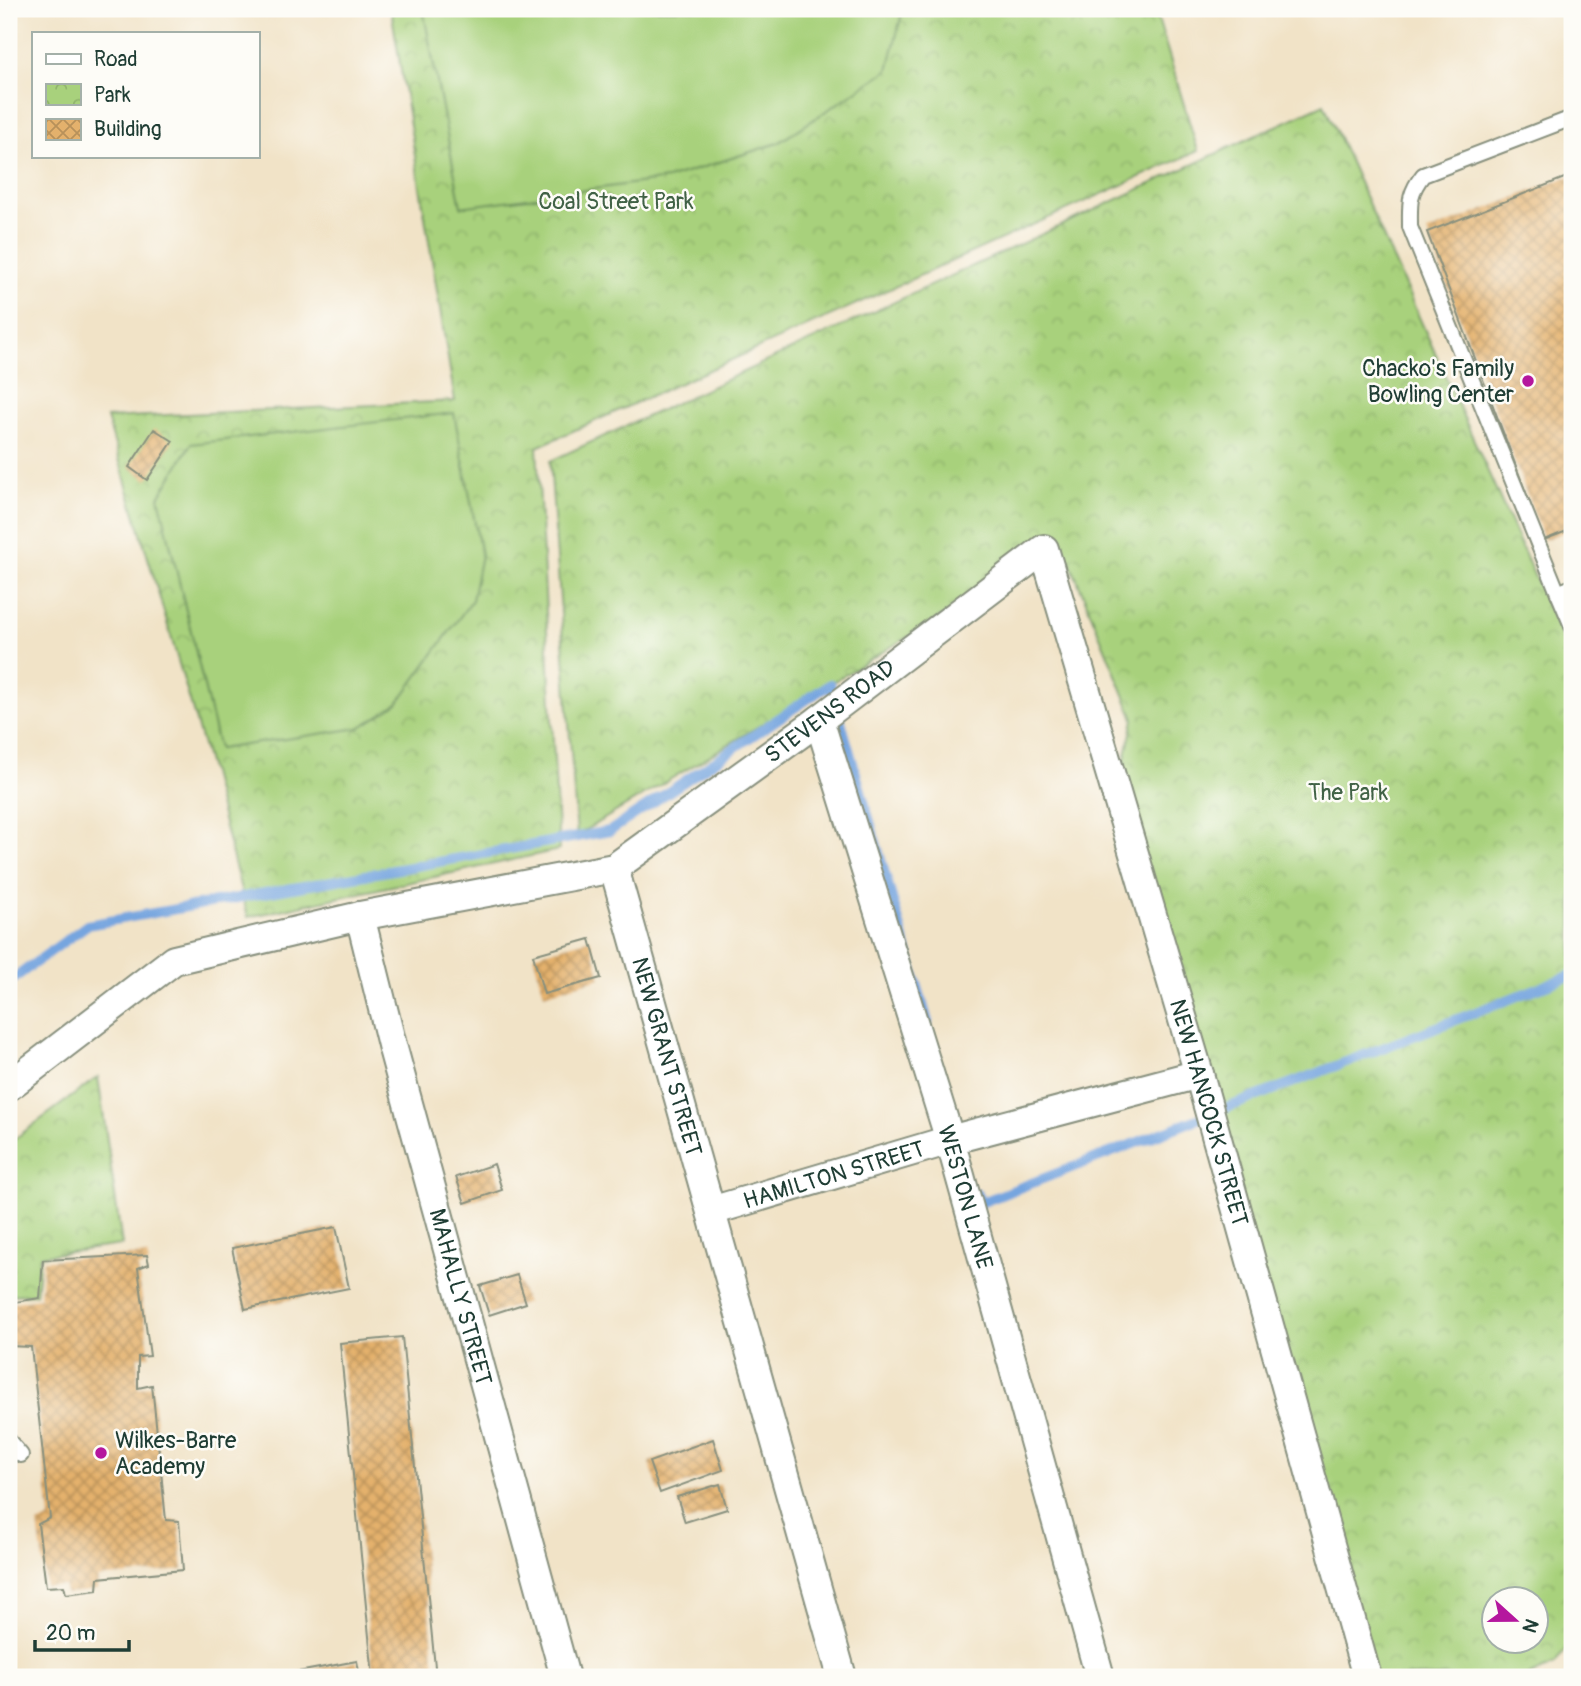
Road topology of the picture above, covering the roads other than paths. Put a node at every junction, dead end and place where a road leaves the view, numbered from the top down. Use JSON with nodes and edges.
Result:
{"nodes":[{"id":1,"x":1572,"y":118,"type":"edge"},
{"id":2,"x":1044,"y":549,"type":"joint"},
{"id":3,"x":1565,"y":590,"type":"edge"},
{"id":4,"x":1572,"y":626,"type":"edge"},
{"id":5,"x":819,"y":720,"type":"junction"},
{"id":6,"x":614,"y":868,"type":"junction"},
{"id":7,"x":360,"y":916,"type":"junction"},
{"id":8,"x":1199,"y":1074,"type":"junction"},
{"id":9,"x":9,"y":1086,"type":"edge"},
{"id":10,"x":950,"y":1140,"type":"junction"},
{"id":11,"x":711,"y":1211,"type":"junction"},
{"id":12,"x":9,"y":1441,"type":"edge"},
{"id":13,"x":21,"y":1455,"type":"dead end"},
{"id":14,"x":565,"y":1677,"type":"edge"},
{"id":15,"x":842,"y":1677,"type":"edge"},
{"id":16,"x":1100,"y":1677,"type":"edge"},
{"id":17,"x":1367,"y":1677,"type":"edge"}],
"edges":[{"from":1,"to":3,"type":"lane"},
{"from":2,"to":5,"type":"street","name":"STEVENS ROAD"},
{"from":2,"to":8,"type":"street","name":"NEW HANCOCK STREET"},
{"from":3,"to":4,"type":"lane"},
{"from":5,"to":6,"type":"street","name":"STEVENS ROAD"},
{"from":5,"to":10,"type":"street","name":"WESTON LANE"},
{"from":6,"to":7,"type":"street"},
{"from":6,"to":11,"type":"street","name":"NEW GRANT STREET"},
{"from":7,"to":9,"type":"street"},
{"from":7,"to":14,"type":"street","name":"MAHALLY STREET"},
{"from":8,"to":10,"type":"street","name":"HAMILTON STREET"},
{"from":8,"to":17,"type":"street","name":"NEW HANCOCK STREET"},
{"from":10,"to":11,"type":"street","name":"HAMILTON STREET"},
{"from":10,"to":16,"type":"street","name":"WESTON LANE"},
{"from":11,"to":15,"type":"street","name":"NEW GRANT STREET"},
{"from":12,"to":13,"type":"lane"}]}
